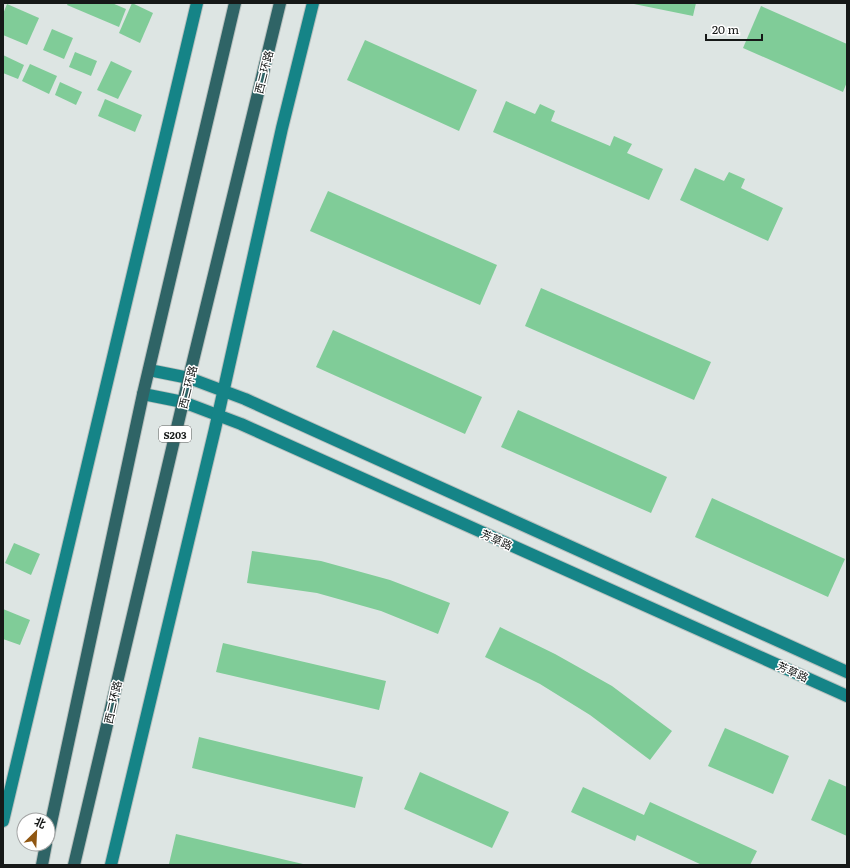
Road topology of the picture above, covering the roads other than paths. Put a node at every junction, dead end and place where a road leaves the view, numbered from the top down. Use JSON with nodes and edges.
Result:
{"nodes":[{"id":1,"x":197,"y":3,"type":"edge"},
{"id":2,"x":235,"y":3,"type":"edge"},
{"id":3,"x":280,"y":3,"type":"edge"},
{"id":4,"x":313,"y":3,"type":"edge"},
{"id":5,"x":149,"y":370,"type":"junction"},
{"id":6,"x":189,"y":378,"type":"junction"},
{"id":7,"x":223,"y":391,"type":"junction"},
{"id":8,"x":143,"y":394,"type":"junction"},
{"id":9,"x":183,"y":402,"type":"junction"},
{"id":10,"x":218,"y":415,"type":"junction"},
{"id":11,"x":847,"y":672,"type":"edge"},
{"id":12,"x":847,"y":696,"type":"edge"},
{"id":13,"x":53,"y":812,"type":"edge"},
{"id":14,"x":3,"y":821,"type":"edge"},
{"id":15,"x":44,"y":852,"type":"edge"},
{"id":16,"x":42,"y":865,"type":"edge"},
{"id":17,"x":74,"y":865,"type":"edge"},
{"id":18,"x":111,"y":865,"type":"edge"}],
"edges":[{"from":1,"to":14,"type":"street"},
{"from":2,"to":5,"type":"main road"},
{"from":3,"to":6,"type":"main road","name":"西二环路","number":"S203"},
{"from":4,"to":7,"type":"street"},
{"from":5,"to":6,"type":"street","name":"芳草路"},
{"from":5,"to":8,"type":"main road"},
{"from":6,"to":7,"type":"street","name":"芳草路"},
{"from":6,"to":9,"type":"main road","name":"西二环路","number":"S203"},
{"from":7,"to":10,"type":"street"},
{"from":7,"to":11,"type":"street","name":"芳草路"},
{"from":8,"to":9,"type":"street","name":"芳草路"},
{"from":8,"to":13,"type":"main road"},
{"from":9,"to":10,"type":"street","name":"芳草路"},
{"from":9,"to":17,"type":"main road","name":"西二环路","number":"S203"},
{"from":10,"to":12,"type":"street","name":"芳草路"},
{"from":10,"to":18,"type":"street"},
{"from":15,"to":16,"type":"main road"}]}
